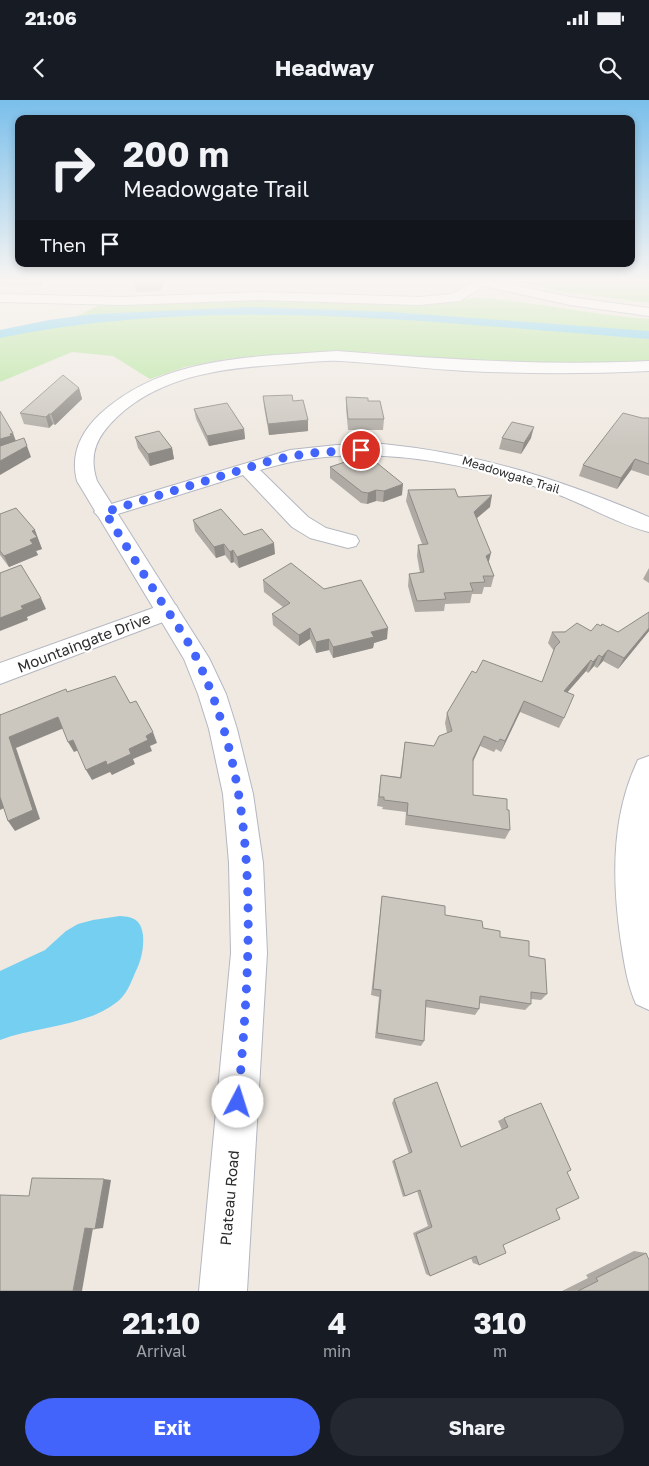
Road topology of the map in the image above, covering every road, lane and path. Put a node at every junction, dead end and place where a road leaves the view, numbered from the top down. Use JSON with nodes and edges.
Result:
{"nodes":[{"id":1,"x":649,"y":366,"type":"edge"},
{"id":2,"x":247,"y":468,"type":"junction"},
{"id":3,"x":105,"y":512,"type":"junction"},
{"id":4,"x":649,"y":525,"type":"edge"},
{"id":5,"x":348,"y":541,"type":"dead end"},
{"id":6,"x":168,"y":611,"type":"junction"},
{"id":7,"x":0,"y":674,"type":"edge"},
{"id":8,"x":649,"y":769,"type":"edge"},
{"id":9,"x":649,"y":991,"type":"edge"},
{"id":10,"x":222,"y":1291,"type":"edge"}],
"edges":[{"from":1,"to":3,"type":"street","name":"Plateau Road"},
{"from":2,"to":3,"type":"street","name":"Meadowgate Trail"},
{"from":2,"to":4,"type":"street","name":"Meadowgate Trail"},
{"from":2,"to":5,"type":"street"},
{"from":3,"to":6,"type":"street","name":"Plateau Road"},
{"from":6,"to":7,"type":"street","name":"Mountaingate Drive"},
{"from":6,"to":10,"type":"street","name":"Plateau Road"},
{"from":8,"to":9,"type":"street"}]}
